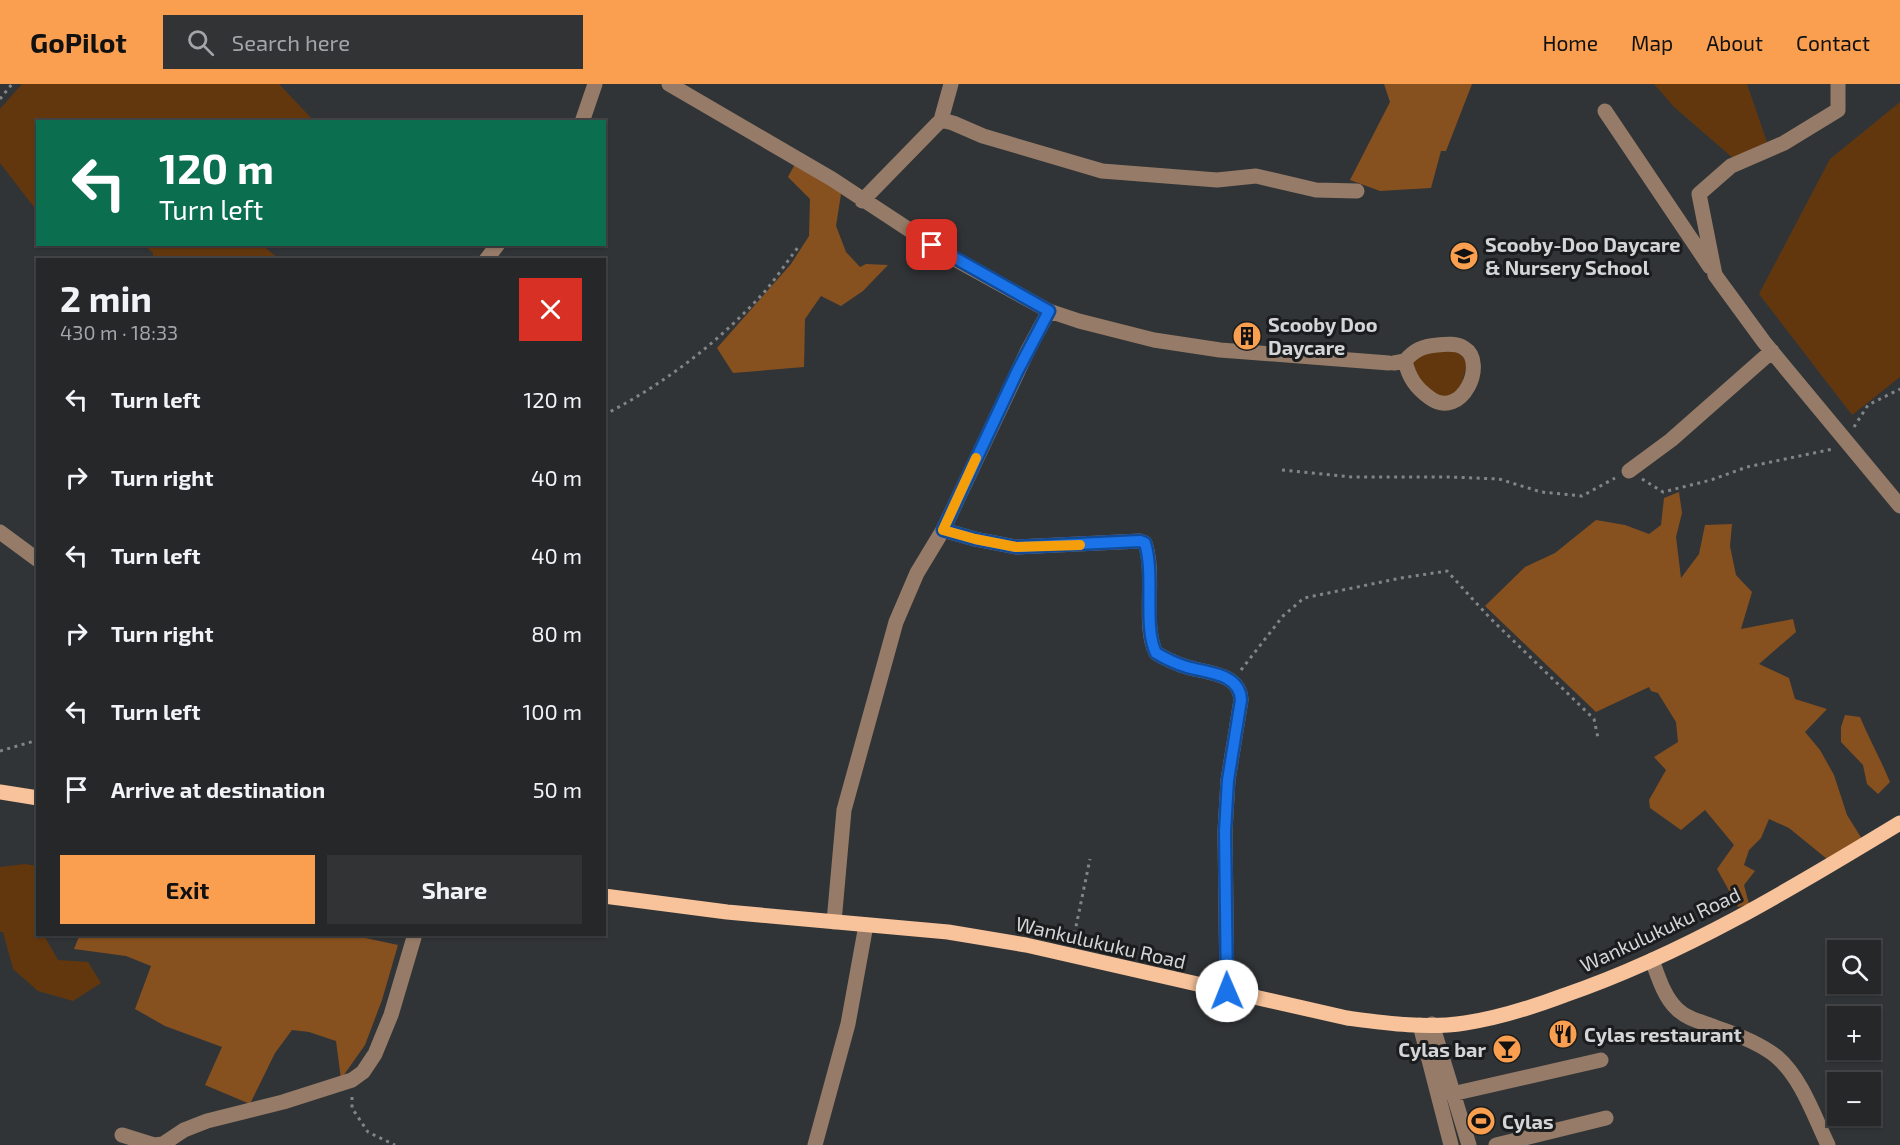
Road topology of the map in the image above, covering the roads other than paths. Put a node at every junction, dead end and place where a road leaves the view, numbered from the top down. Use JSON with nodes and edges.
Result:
{"nodes":[{"id":1,"x":595,"y":84,"type":"edge"},
{"id":2,"x":669,"y":84,"type":"edge"},
{"id":3,"x":951,"y":84,"type":"edge"},
{"id":4,"x":1838,"y":84,"type":"edge"},
{"id":5,"x":1605,"y":111,"type":"dead end"},
{"id":6,"x":583,"y":120,"type":"edge"},
{"id":7,"x":941,"y":120,"type":"junction"},
{"id":8,"x":1357,"y":191,"type":"dead end"},
{"id":9,"x":862,"y":201,"type":"junction"},
{"id":10,"x":1715,"y":274,"type":"junction"},
{"id":11,"x":1049,"y":311,"type":"junction"},
{"id":12,"x":1772,"y":351,"type":"junction"},
{"id":13,"x":1396,"y":362,"type":"junction"},
{"id":14,"x":1629,"y":471,"type":"road end"},
{"id":15,"x":1900,"y":506,"type":"edge"},
{"id":16,"x":943,"y":530,"type":"junction"},
{"id":17,"x":0,"y":532,"type":"edge"},
{"id":18,"x":36,"y":559,"type":"edge"},
{"id":19,"x":0,"y":792,"type":"edge"},
{"id":20,"x":36,"y":798,"type":"edge"},
{"id":21,"x":1900,"y":823,"type":"edge"},
{"id":22,"x":606,"y":896,"type":"edge"},
{"id":23,"x":834,"y":922,"type":"junction"},
{"id":24,"x":867,"y":925,"type":"junction"},
{"id":25,"x":414,"y":936,"type":"edge"},
{"id":26,"x":1652,"y":960,"type":"junction"},
{"id":27,"x":1227,"y":991,"type":"junction"},
{"id":28,"x":1426,"y":1025,"type":"junction"},
{"id":29,"x":1601,"y":1060,"type":"dead end"},
{"id":30,"x":1452,"y":1094,"type":"junction"},
{"id":31,"x":1606,"y":1118,"type":"dead end"},
{"id":32,"x":122,"y":1135,"type":"dead end"},
{"id":33,"x":815,"y":1145,"type":"edge"},
{"id":34,"x":1451,"y":1145,"type":"edge"},
{"id":35,"x":1469,"y":1145,"type":"edge"},
{"id":36,"x":1496,"y":1145,"type":"edge"},
{"id":37,"x":1828,"y":1145,"type":"edge"}],
"edges":[{"from":1,"to":6,"type":"street"},
{"from":2,"to":9,"type":"street"},
{"from":3,"to":7,"type":"street"},
{"from":4,"to":10,"type":"street"},
{"from":5,"to":10,"type":"street"},
{"from":7,"to":8,"type":"street"},
{"from":7,"to":9,"type":"street"},
{"from":9,"to":11,"type":"street"},
{"from":10,"to":12,"type":"street"},
{"from":11,"to":13,"type":"street"},
{"from":11,"to":16,"type":"street"},
{"from":12,"to":14,"type":"street"},
{"from":12,"to":15,"type":"street"},
{"from":13,"to":13,"type":"street"},
{"from":16,"to":23,"type":"street"},
{"from":16,"to":27,"type":"street"},
{"from":17,"to":18,"type":"street"},
{"from":19,"to":20,"type":"main road"},
{"from":21,"to":26,"type":"main road","name":"Wankulukuku Road"},
{"from":22,"to":23,"type":"main road","name":"Wankulukuku Road"},
{"from":23,"to":24,"type":"main road","name":"Wankulukuku Road"},
{"from":24,"to":27,"type":"main road","name":"Wankulukuku Road"},
{"from":24,"to":33,"type":"street"},
{"from":25,"to":32,"type":"street"},
{"from":26,"to":28,"type":"main road","name":"Wankulukuku Road"},
{"from":26,"to":37,"type":"street"},
{"from":27,"to":28,"type":"main road","name":"Wankulukuku Road"},
{"from":28,"to":30,"type":"street"},
{"from":28,"to":34,"type":"street"},
{"from":29,"to":30,"type":"street"},
{"from":30,"to":35,"type":"street"},
{"from":31,"to":36,"type":"street"}]}
